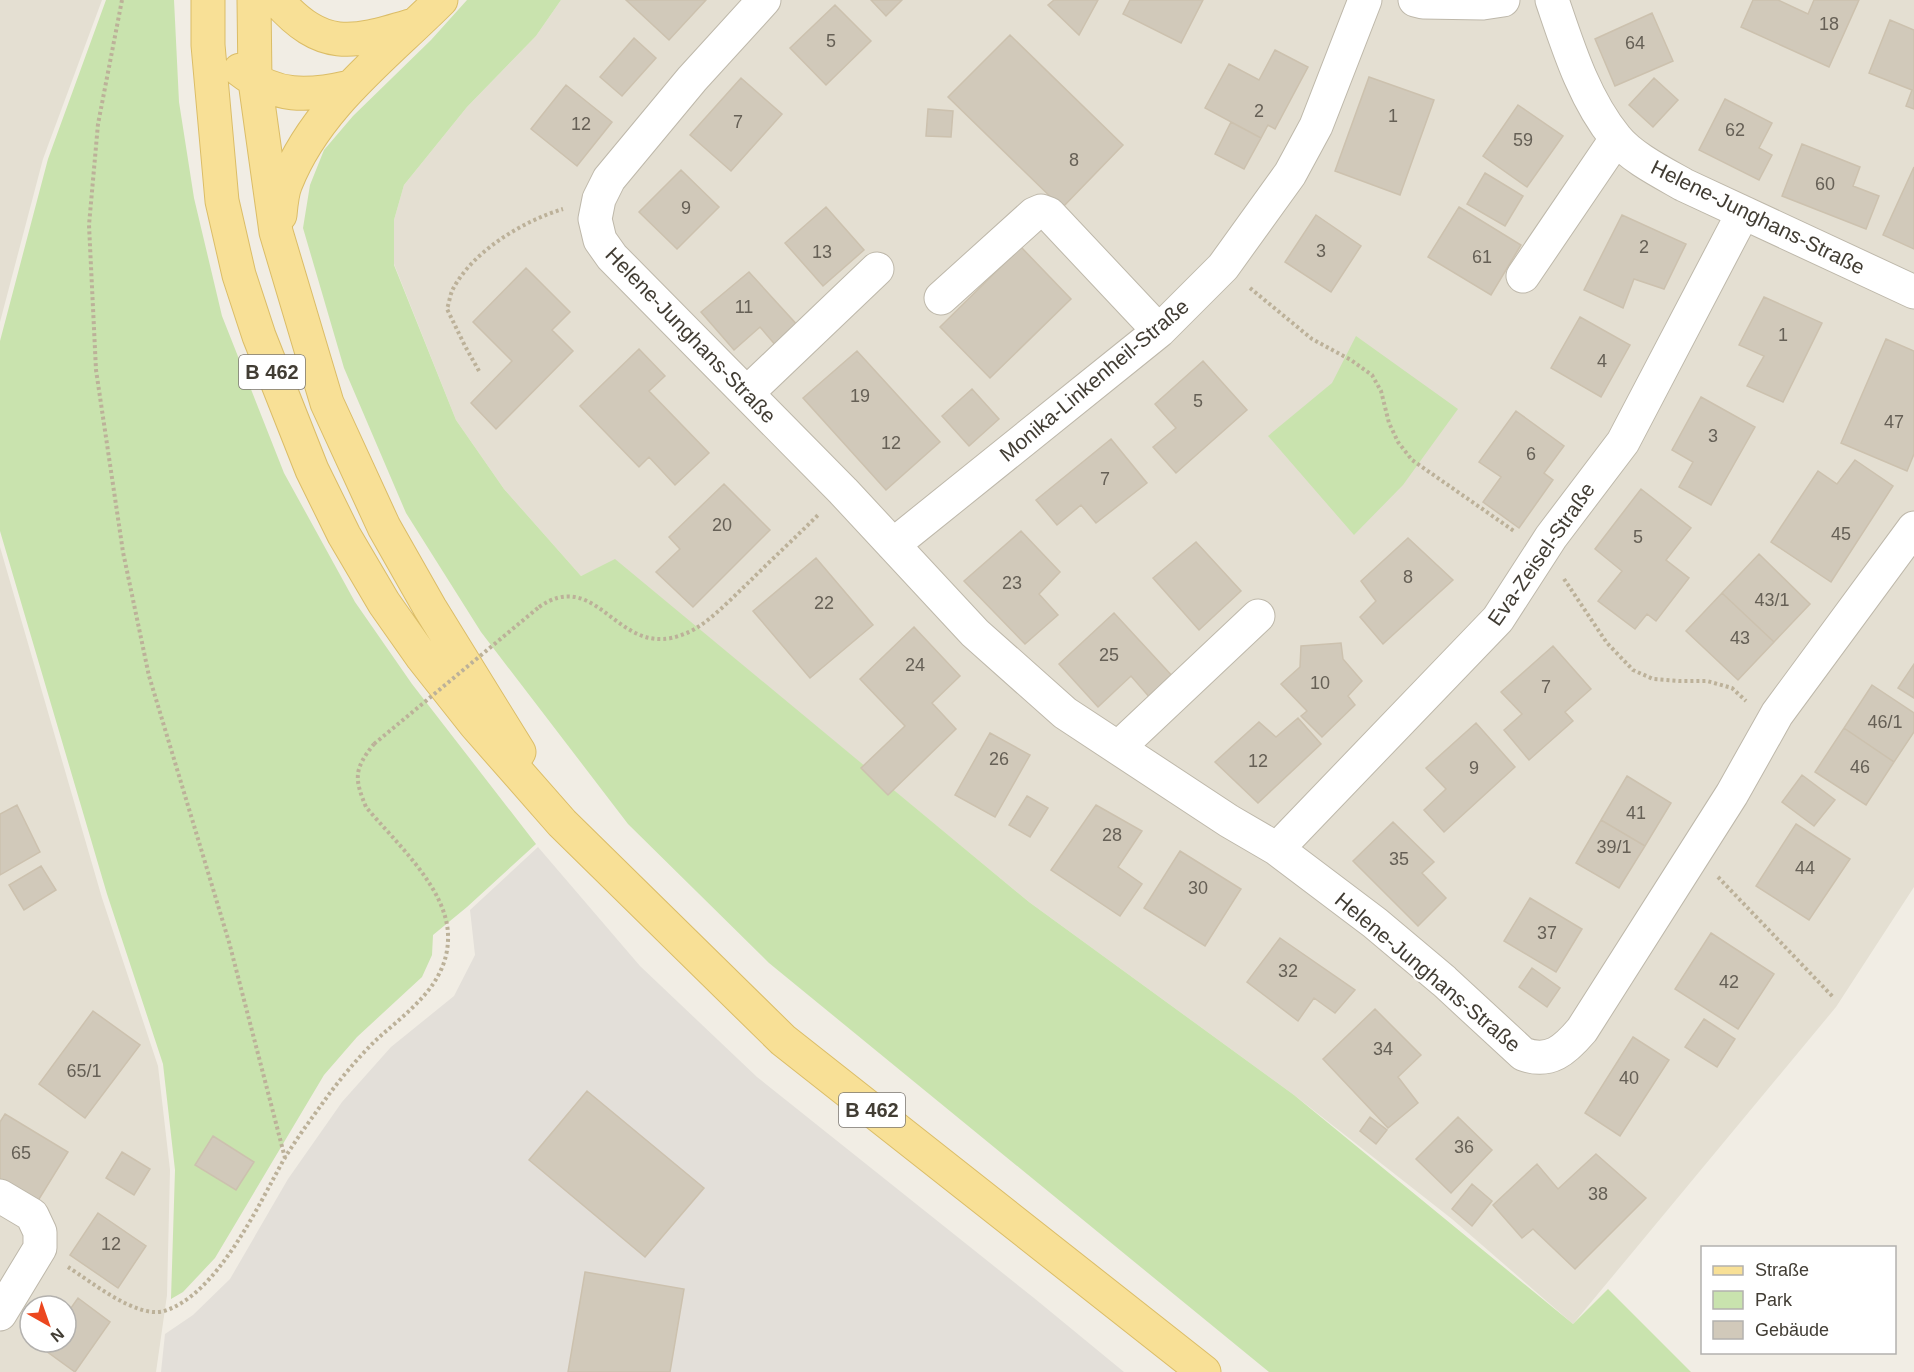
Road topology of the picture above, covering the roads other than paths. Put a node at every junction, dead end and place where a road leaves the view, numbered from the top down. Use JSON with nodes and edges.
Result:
{"nodes":[{"id":1,"x":207,"y":0,"type":"edge"},
{"id":2,"x":254,"y":0,"type":"edge"},
{"id":3,"x":278,"y":0,"type":"edge"},
{"id":4,"x":441,"y":0,"type":"edge"},
{"id":5,"x":764,"y":0,"type":"edge"},
{"id":6,"x":1365,"y":0,"type":"edge"},
{"id":7,"x":1415,"y":0,"type":"edge"},
{"id":8,"x":1503,"y":0,"type":"edge"},
{"id":9,"x":1552,"y":0,"type":"edge"},
{"id":10,"x":418,"y":23,"type":"junction"},
{"id":11,"x":208,"y":45,"type":"junction"},
{"id":12,"x":255,"y":81,"type":"junction"},
{"id":13,"x":351,"y":87,"type":"junction"},
{"id":14,"x":1616,"y":139,"type":"junction"},
{"id":15,"x":1743,"y":213,"type":"junction"},
{"id":16,"x":276,"y":232,"type":"junction"},
{"id":17,"x":877,"y":269,"type":"dead end"},
{"id":18,"x":1523,"y":276,"type":"dead end"},
{"id":19,"x":1914,"y":292,"type":"edge"},
{"id":20,"x":941,"y":298,"type":"dead end"},
{"id":21,"x":1159,"y":331,"type":"junction"},
{"id":22,"x":747,"y":393,"type":"junction"},
{"id":23,"x":1914,"y":528,"type":"edge"},
{"id":24,"x":893,"y":545,"type":"junction"},
{"id":25,"x":1258,"y":616,"type":"dead end"},
{"id":26,"x":1118,"y":748,"type":"junction"},
{"id":27,"x":562,"y":823,"type":"junction"},
{"id":28,"x":1276,"y":849,"type":"junction"},
{"id":29,"x":0,"y":1196,"type":"edge"},
{"id":30,"x":0,"y":1314,"type":"edge"},
{"id":31,"x":1204,"y":1372,"type":"edge"}],
"edges":[{"from":1,"to":11,"type":"main road","number":"B 462"},
{"from":2,"to":12,"type":"main road","number":"B 462"},
{"from":3,"to":10,"type":"main road"},
{"from":4,"to":10,"type":"main road"},
{"from":5,"to":22,"type":"street","name":"Helene-Junghans-Straße"},
{"from":6,"to":21,"type":"street","name":"Monika-Linkenheil-Straße"},
{"from":7,"to":8,"type":"street"},
{"from":9,"to":14,"type":"street","name":"Helene-Junghans-Straße"},
{"from":10,"to":13,"type":"main road"},
{"from":11,"to":12,"type":"main road"},
{"from":11,"to":27,"type":"main road","number":"B 462"},
{"from":12,"to":13,"type":"main road"},
{"from":12,"to":16,"type":"main road","number":"B 462"},
{"from":13,"to":16,"type":"main road"},
{"from":14,"to":15,"type":"street","name":"Helene-Junghans-Straße"},
{"from":14,"to":18,"type":"street"},
{"from":15,"to":19,"type":"street","name":"Helene-Junghans-Straße"},
{"from":15,"to":28,"type":"street","name":"Eva-Zeisel-Straße"},
{"from":16,"to":27,"type":"main road","number":"B 462"},
{"from":17,"to":22,"type":"street"},
{"from":20,"to":21,"type":"street"},
{"from":21,"to":24,"type":"street","name":"Monika-Linkenheil-Straße"},
{"from":22,"to":24,"type":"street","name":"Helene-Junghans-Straße"},
{"from":23,"to":28,"type":"street","name":"Helene-Junghans-Straße"},
{"from":24,"to":26,"type":"street","name":"Helene-Junghans-Straße"},
{"from":25,"to":26,"type":"street"},
{"from":26,"to":28,"type":"street","name":"Helene-Junghans-Straße"},
{"from":27,"to":31,"type":"main road","number":"B 462"},
{"from":29,"to":30,"type":"street"}]}
